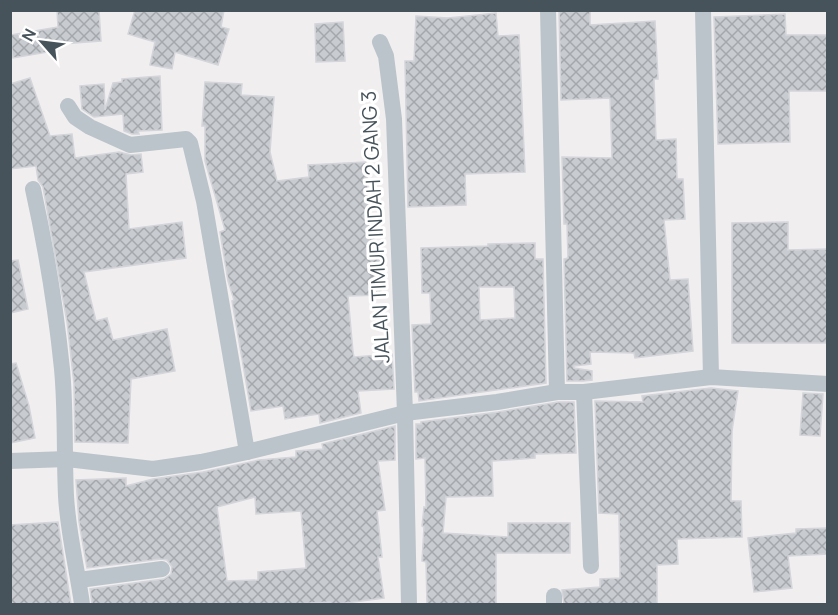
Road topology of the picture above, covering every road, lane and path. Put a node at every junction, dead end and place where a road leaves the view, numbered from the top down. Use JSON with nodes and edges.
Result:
{"nodes":[{"id":1,"x":548,"y":10,"type":"edge"},
{"id":2,"x":703,"y":10,"type":"edge"},
{"id":3,"x":380,"y":42,"type":"dead end"},
{"id":4,"x":68,"y":106,"type":"dead end"},
{"id":5,"x":33,"y":189,"type":"dead end"},
{"id":6,"x":711,"y":377,"type":"junction"},
{"id":7,"x":828,"y":384,"type":"edge"},
{"id":8,"x":557,"y":392,"type":"junction"},
{"id":9,"x":584,"y":392,"type":"junction"},
{"id":10,"x":405,"y":413,"type":"junction"},
{"id":11,"x":247,"y":452,"type":"junction"},
{"id":12,"x":67,"y":459,"type":"junction"},
{"id":13,"x":10,"y":461,"type":"edge"},
{"id":14,"x":591,"y":566,"type":"dead end"},
{"id":15,"x":162,"y":569,"type":"dead end"},
{"id":16,"x":79,"y":580,"type":"junction"},
{"id":17,"x":82,"y":604,"type":"edge"},
{"id":18,"x":410,"y":604,"type":"edge"}],
"edges":[{"from":1,"to":8,"type":"street"},
{"from":2,"to":6,"type":"street"},
{"from":3,"to":10,"type":"street","name":"JALAN TIMUR INDAH 2 GANG 3"},
{"from":4,"to":11,"type":"street"},
{"from":5,"to":12,"type":"street"},
{"from":6,"to":7,"type":"street"},
{"from":6,"to":9,"type":"street"},
{"from":8,"to":9,"type":"street"},
{"from":8,"to":10,"type":"street"},
{"from":9,"to":14,"type":"street"},
{"from":10,"to":11,"type":"street"},
{"from":10,"to":18,"type":"street","name":"JALAN TIMUR INDAH 2 GANG 3"},
{"from":11,"to":12,"type":"street"},
{"from":12,"to":13,"type":"street"},
{"from":12,"to":16,"type":"street"},
{"from":15,"to":16,"type":"street"},
{"from":16,"to":17,"type":"street"}]}
